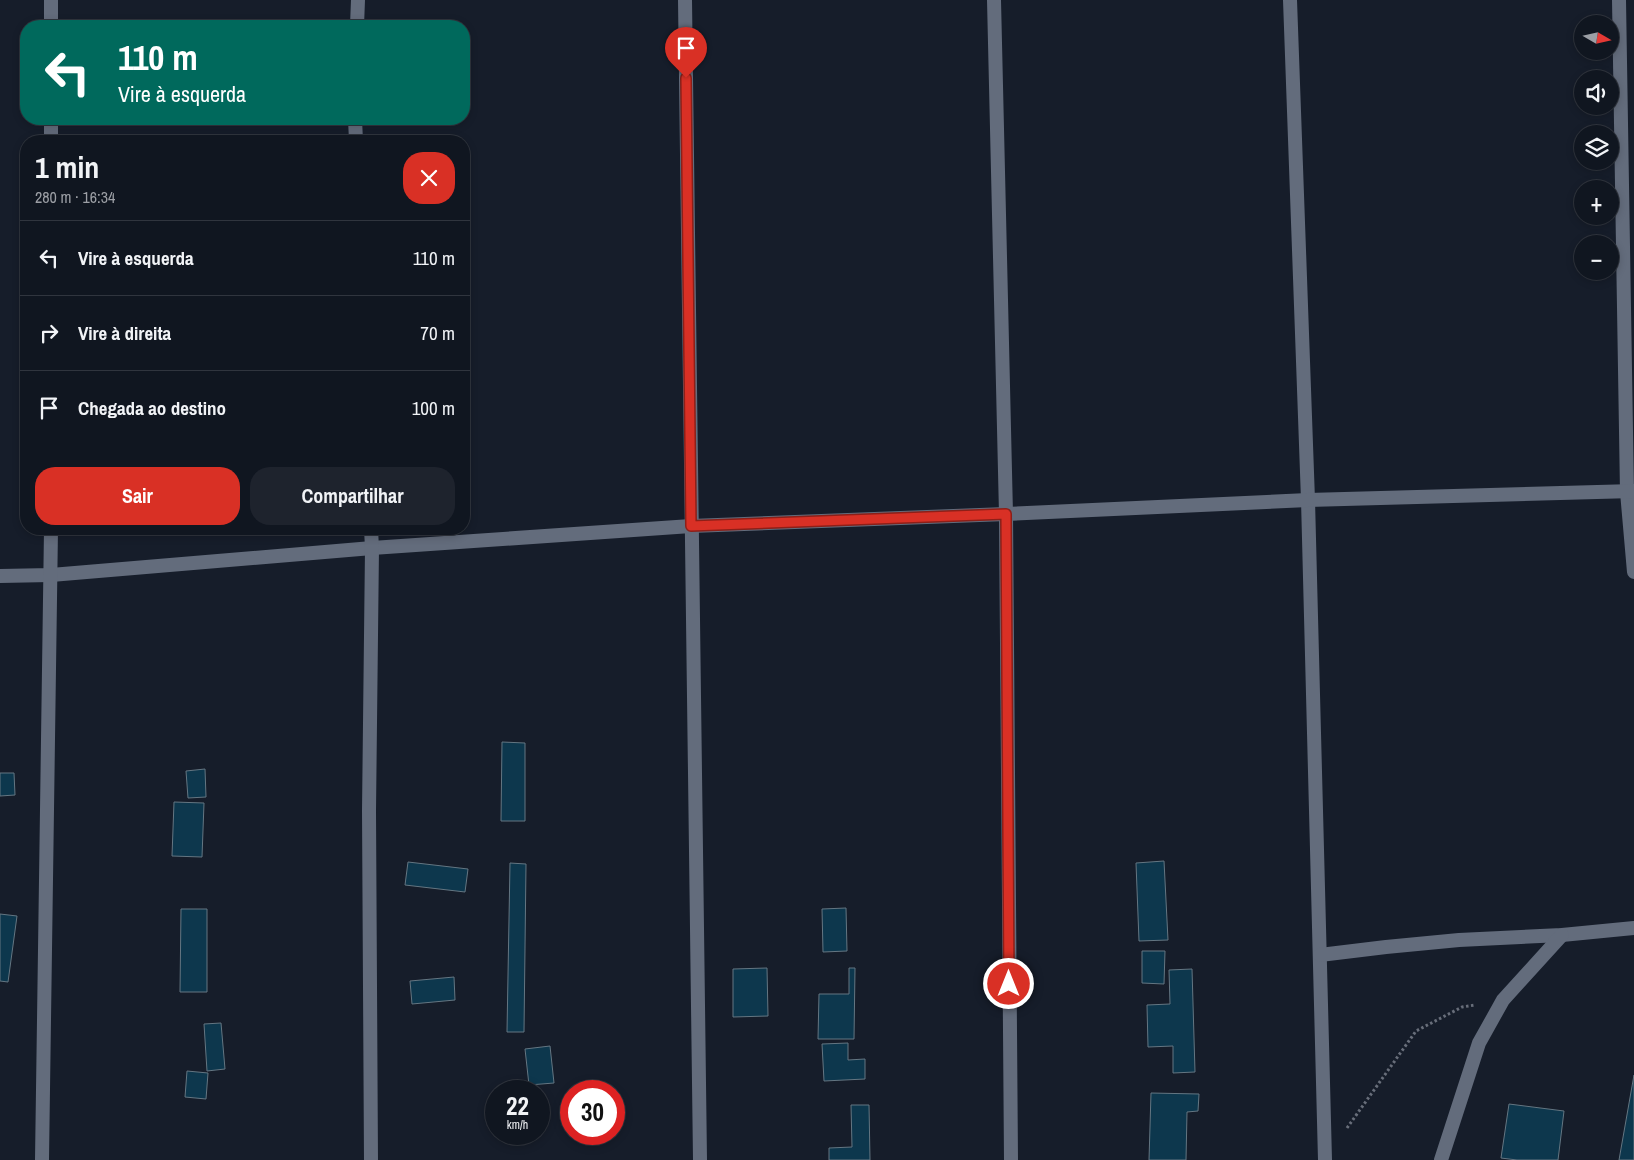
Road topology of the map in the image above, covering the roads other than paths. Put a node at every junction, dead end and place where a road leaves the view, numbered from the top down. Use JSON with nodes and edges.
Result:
{"nodes":[{"id":1,"x":51,"y":0,"type":"edge"},
{"id":2,"x":358,"y":0,"type":"edge"},
{"id":3,"x":685,"y":0,"type":"edge"},
{"id":4,"x":994,"y":0,"type":"edge"},
{"id":5,"x":1290,"y":0,"type":"edge"},
{"id":6,"x":1618,"y":0,"type":"edge"},
{"id":7,"x":51,"y":20,"type":"edge"},
{"id":8,"x":357,"y":20,"type":"edge"},
{"id":9,"x":1630,"y":491,"type":"edge"},
{"id":10,"x":1308,"y":500,"type":"junction"},
{"id":11,"x":1006,"y":514,"type":"junction"},
{"id":12,"x":691,"y":526,"type":"junction"},
{"id":13,"x":51,"y":535,"type":"edge"},
{"id":14,"x":371,"y":535,"type":"edge"},
{"id":15,"x":372,"y":548,"type":"junction"},
{"id":16,"x":1634,"y":572,"type":"edge"},
{"id":17,"x":51,"y":575,"type":"junction"},
{"id":18,"x":0,"y":576,"type":"edge"},
{"id":19,"x":1634,"y":928,"type":"edge"},
{"id":20,"x":1562,"y":935,"type":"junction"},
{"id":21,"x":1320,"y":955,"type":"junction"},
{"id":22,"x":1325,"y":1159,"type":"edge"},
{"id":23,"x":42,"y":1160,"type":"edge"},
{"id":24,"x":370,"y":1160,"type":"edge"},
{"id":25,"x":700,"y":1160,"type":"edge"},
{"id":26,"x":1010,"y":1160,"type":"edge"},
{"id":27,"x":1441,"y":1160,"type":"edge"}],
"edges":[{"from":1,"to":7,"type":"street"},
{"from":2,"to":8,"type":"street"},
{"from":3,"to":12,"type":"street"},
{"from":4,"to":11,"type":"street"},
{"from":5,"to":10,"type":"street"},
{"from":6,"to":9,"type":"street"},
{"from":9,"to":10,"type":"street"},
{"from":9,"to":16,"type":"street"},
{"from":10,"to":11,"type":"street"},
{"from":10,"to":21,"type":"street"},
{"from":11,"to":12,"type":"street"},
{"from":11,"to":26,"type":"street"},
{"from":12,"to":15,"type":"street"},
{"from":12,"to":25,"type":"street"},
{"from":13,"to":17,"type":"street"},
{"from":14,"to":15,"type":"street"},
{"from":15,"to":17,"type":"street"},
{"from":15,"to":24,"type":"street"},
{"from":17,"to":18,"type":"street"},
{"from":17,"to":23,"type":"street"},
{"from":19,"to":20,"type":"street"},
{"from":20,"to":21,"type":"street"},
{"from":20,"to":27,"type":"street"},
{"from":21,"to":22,"type":"street"}]}
